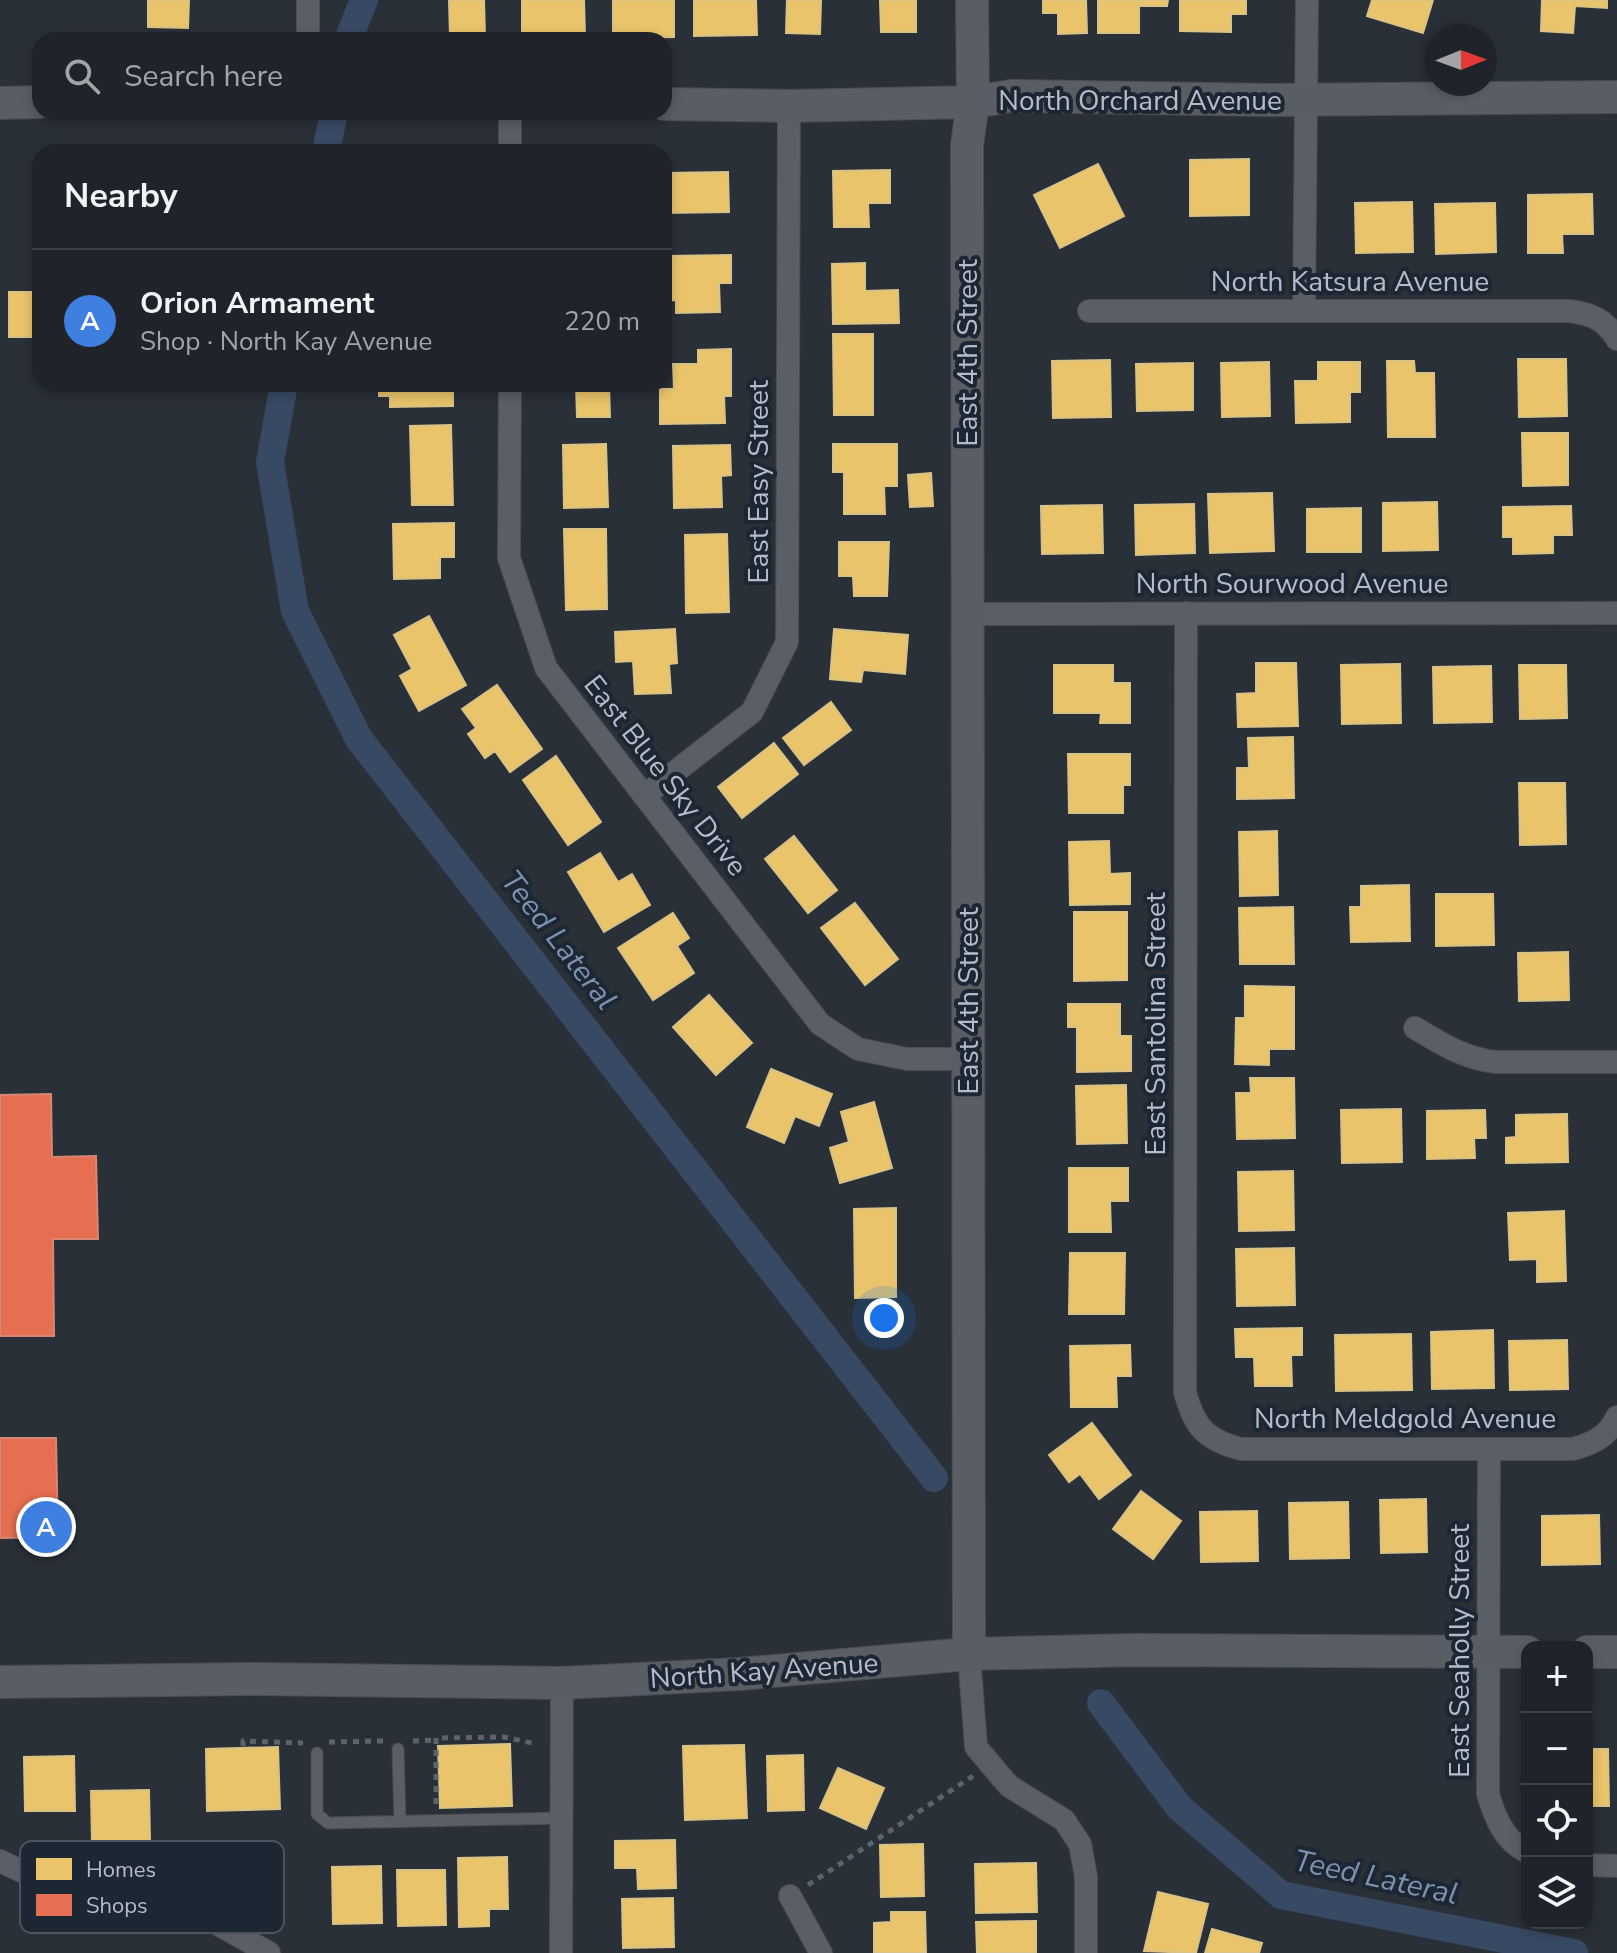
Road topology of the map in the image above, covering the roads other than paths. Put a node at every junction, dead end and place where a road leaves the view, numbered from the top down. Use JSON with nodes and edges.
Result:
{"nodes":[{"id":1,"x":308,"y":0,"type":"edge"},
{"id":2,"x":972,"y":0,"type":"edge"},
{"id":3,"x":1307,"y":0,"type":"edge"},
{"id":4,"x":308,"y":32,"type":"edge"},
{"id":5,"x":1617,"y":97,"type":"edge"},
{"id":6,"x":1306,"y":100,"type":"junction"},
{"id":7,"x":32,"y":102,"type":"edge"},
{"id":8,"x":973,"y":102,"type":"junction"},
{"id":9,"x":0,"y":103,"type":"edge"},
{"id":10,"x":672,"y":104,"type":"edge"},
{"id":11,"x":789,"y":106,"type":"junction"},
{"id":12,"x":510,"y":120,"type":"edge"},
{"id":13,"x":510,"y":144,"type":"edge"},
{"id":14,"x":1089,"y":311,"type":"dead end"},
{"id":15,"x":1304,"y":311,"type":"junction"},
{"id":16,"x":1613,"y":332,"type":"edge"},
{"id":17,"x":510,"y":392,"type":"edge"},
{"id":18,"x":1186,"y":613,"type":"junction"},
{"id":19,"x":1617,"y":613,"type":"edge"},
{"id":20,"x":968,"y":614,"type":"junction"},
{"id":21,"x":644,"y":796,"type":"junction"},
{"id":22,"x":1415,"y":1028,"type":"dead end"},
{"id":23,"x":968,"y":1059,"type":"junction"},
{"id":24,"x":1617,"y":1062,"type":"edge"},
{"id":25,"x":1613,"y":1425,"type":"edge"},
{"id":26,"x":1201,"y":1430,"type":"joint"},
{"id":27,"x":1489,"y":1449,"type":"junction"},
{"id":28,"x":1488,"y":1652,"type":"junction"},
{"id":29,"x":1521,"y":1652,"type":"edge"},
{"id":30,"x":1593,"y":1652,"type":"edge"},
{"id":31,"x":1617,"y":1652,"type":"edge"},
{"id":32,"x":969,"y":1654,"type":"junction"},
{"id":33,"x":0,"y":1682,"type":"edge"},
{"id":34,"x":562,"y":1683,"type":"junction"},
{"id":35,"x":397,"y":1744,"type":"road end"},
{"id":36,"x":314,"y":1748,"type":"road end"},
{"id":37,"x":561,"y":1818,"type":"junction"},
{"id":38,"x":400,"y":1822,"type":"junction"},
{"id":39,"x":1521,"y":1848,"type":"edge"},
{"id":40,"x":0,"y":1861,"type":"edge"},
{"id":41,"x":1593,"y":1865,"type":"edge"},
{"id":42,"x":1617,"y":1866,"type":"edge"},
{"id":43,"x":20,"y":1870,"type":"edge"},
{"id":44,"x":790,"y":1896,"type":"road end"},
{"id":45,"x":234,"y":1933,"type":"edge"},
{"id":46,"x":269,"y":1953,"type":"edge"},
{"id":47,"x":561,"y":1953,"type":"edge"},
{"id":48,"x":821,"y":1953,"type":"edge"},
{"id":49,"x":1086,"y":1953,"type":"edge"}],
"edges":[{"from":1,"to":4,"type":"street"},
{"from":2,"to":8,"type":"street","name":"East 4th Street"},
{"from":3,"to":6,"type":"street"},
{"from":5,"to":6,"type":"street","name":"North Orchard Avenue"},
{"from":6,"to":8,"type":"street","name":"North Orchard Avenue"},
{"from":6,"to":15,"type":"street"},
{"from":7,"to":9,"type":"street"},
{"from":8,"to":11,"type":"street","name":"North Orchard Avenue"},
{"from":8,"to":20,"type":"street","name":"East 4th Street"},
{"from":10,"to":11,"type":"street","name":"North Orchard Avenue"},
{"from":11,"to":21,"type":"street","name":"East Easy Street"},
{"from":12,"to":13,"type":"street"},
{"from":14,"to":15,"type":"street","name":"North Katsura Avenue"},
{"from":15,"to":16,"type":"street","name":"North Katsura Avenue"},
{"from":17,"to":21,"type":"street","name":"East Blue Sky Drive"},
{"from":18,"to":19,"type":"street","name":"North Sourwood Avenue"},
{"from":18,"to":20,"type":"street","name":"North Sourwood Avenue"},
{"from":18,"to":26,"type":"street","name":"East Santolina Street"},
{"from":20,"to":23,"type":"street","name":"East 4th Street"},
{"from":21,"to":23,"type":"street","name":"East Blue Sky Drive"},
{"from":22,"to":24,"type":"street"},
{"from":23,"to":32,"type":"street","name":"East 4th Street"},
{"from":25,"to":27,"type":"street","name":"North Meldgold Avenue"},
{"from":26,"to":27,"type":"street","name":"North Meldgold Avenue"},
{"from":27,"to":28,"type":"street","name":"East Seaholly Street"},
{"from":28,"to":29,"type":"street","name":"North Kay Avenue"},
{"from":28,"to":32,"type":"street","name":"North Kay Avenue"},
{"from":28,"to":39,"type":"street","name":"East Seaholly Street"},
{"from":30,"to":31,"type":"street"},
{"from":32,"to":34,"type":"street","name":"North Kay Avenue"},
{"from":32,"to":49,"type":"street","name":"East 4th Street"},
{"from":33,"to":34,"type":"street","name":"North Kay Avenue"},
{"from":34,"to":37,"type":"street"},
{"from":35,"to":38,"type":"lane"},
{"from":36,"to":38,"type":"lane"},
{"from":37,"to":38,"type":"lane"},
{"from":37,"to":47,"type":"street"},
{"from":40,"to":43,"type":"street"},
{"from":41,"to":42,"type":"street"},
{"from":44,"to":48,"type":"street"},
{"from":45,"to":46,"type":"street"}]}
